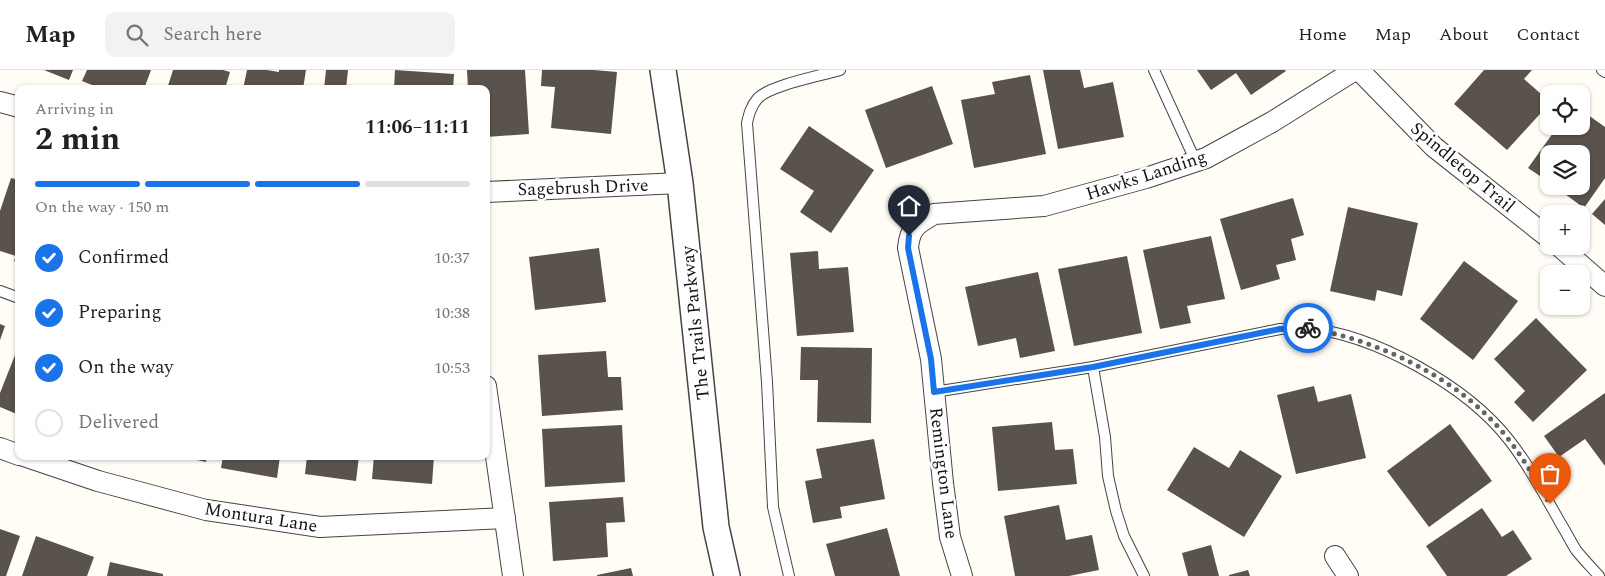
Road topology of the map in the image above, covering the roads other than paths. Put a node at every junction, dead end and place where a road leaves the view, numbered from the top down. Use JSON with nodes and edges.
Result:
{"nodes":[{"id":1,"x":663,"y":70,"type":"edge"},
{"id":2,"x":840,"y":70,"type":"edge"},
{"id":3,"x":1154,"y":70,"type":"edge"},
{"id":4,"x":1355,"y":70,"type":"edge"},
{"id":5,"x":1359,"y":70,"type":"edge"},
{"id":6,"x":1602,"y":70,"type":"edge"},
{"id":7,"x":1605,"y":72,"type":"edge"},
{"id":8,"x":0,"y":102,"type":"edge"},
{"id":9,"x":15,"y":106,"type":"edge"},
{"id":10,"x":1196,"y":160,"type":"junction"},
{"id":11,"x":680,"y":183,"type":"junction"},
{"id":12,"x":490,"y":192,"type":"edge"},
{"id":13,"x":918,"y":223,"type":"joint"},
{"id":14,"x":1540,"y":231,"type":"edge"},
{"id":15,"x":1569,"y":255,"type":"edge"},
{"id":16,"x":1605,"y":286,"type":"edge"},
{"id":17,"x":0,"y":291,"type":"edge"},
{"id":18,"x":15,"y":297,"type":"edge"},
{"id":19,"x":1093,"y":367,"type":"junction"},
{"id":20,"x":934,"y":392,"type":"junction"},
{"id":21,"x":490,"y":414,"type":"edge"},
{"id":22,"x":0,"y":448,"type":"edge"},
{"id":23,"x":15,"y":453,"type":"edge"},
{"id":24,"x":36,"y":460,"type":"edge"},
{"id":25,"x":505,"y":518,"type":"junction"},
{"id":26,"x":1335,"y":556,"type":"dead end"},
{"id":27,"x":513,"y":576,"type":"edge"},
{"id":28,"x":727,"y":576,"type":"edge"},
{"id":29,"x":788,"y":576,"type":"edge"},
{"id":30,"x":962,"y":576,"type":"edge"},
{"id":31,"x":1144,"y":576,"type":"edge"},
{"id":32,"x":1348,"y":576,"type":"edge"},
{"id":33,"x":1599,"y":576,"type":"edge"}],
"edges":[{"from":1,"to":11,"type":"street","name":"The Trails Parkway"},
{"from":2,"to":29,"type":"lane"},
{"from":3,"to":10,"type":"lane"},
{"from":4,"to":10,"type":"street","name":"Hawks Landing"},
{"from":5,"to":14,"type":"street","name":"Spindletop Trail"},
{"from":6,"to":7,"type":"lane"},
{"from":8,"to":9,"type":"street"},
{"from":10,"to":13,"type":"street","name":"Hawks Landing"},
{"from":11,"to":12,"type":"street","name":"Sagebrush Drive"},
{"from":11,"to":28,"type":"street","name":"The Trails Parkway"},
{"from":13,"to":20,"type":"street","name":"Remington Lane"},
{"from":15,"to":16,"type":"street"},
{"from":17,"to":18,"type":"lane"},
{"from":19,"to":20,"type":"lane"},
{"from":19,"to":31,"type":"lane"},
{"from":19,"to":33,"type":"lane"},
{"from":20,"to":30,"type":"street","name":"Remington Lane"},
{"from":21,"to":25,"type":"street"},
{"from":22,"to":23,"type":"street"},
{"from":24,"to":25,"type":"street","name":"Montura Lane"},
{"from":25,"to":27,"type":"street"},
{"from":26,"to":32,"type":"street"}]}
